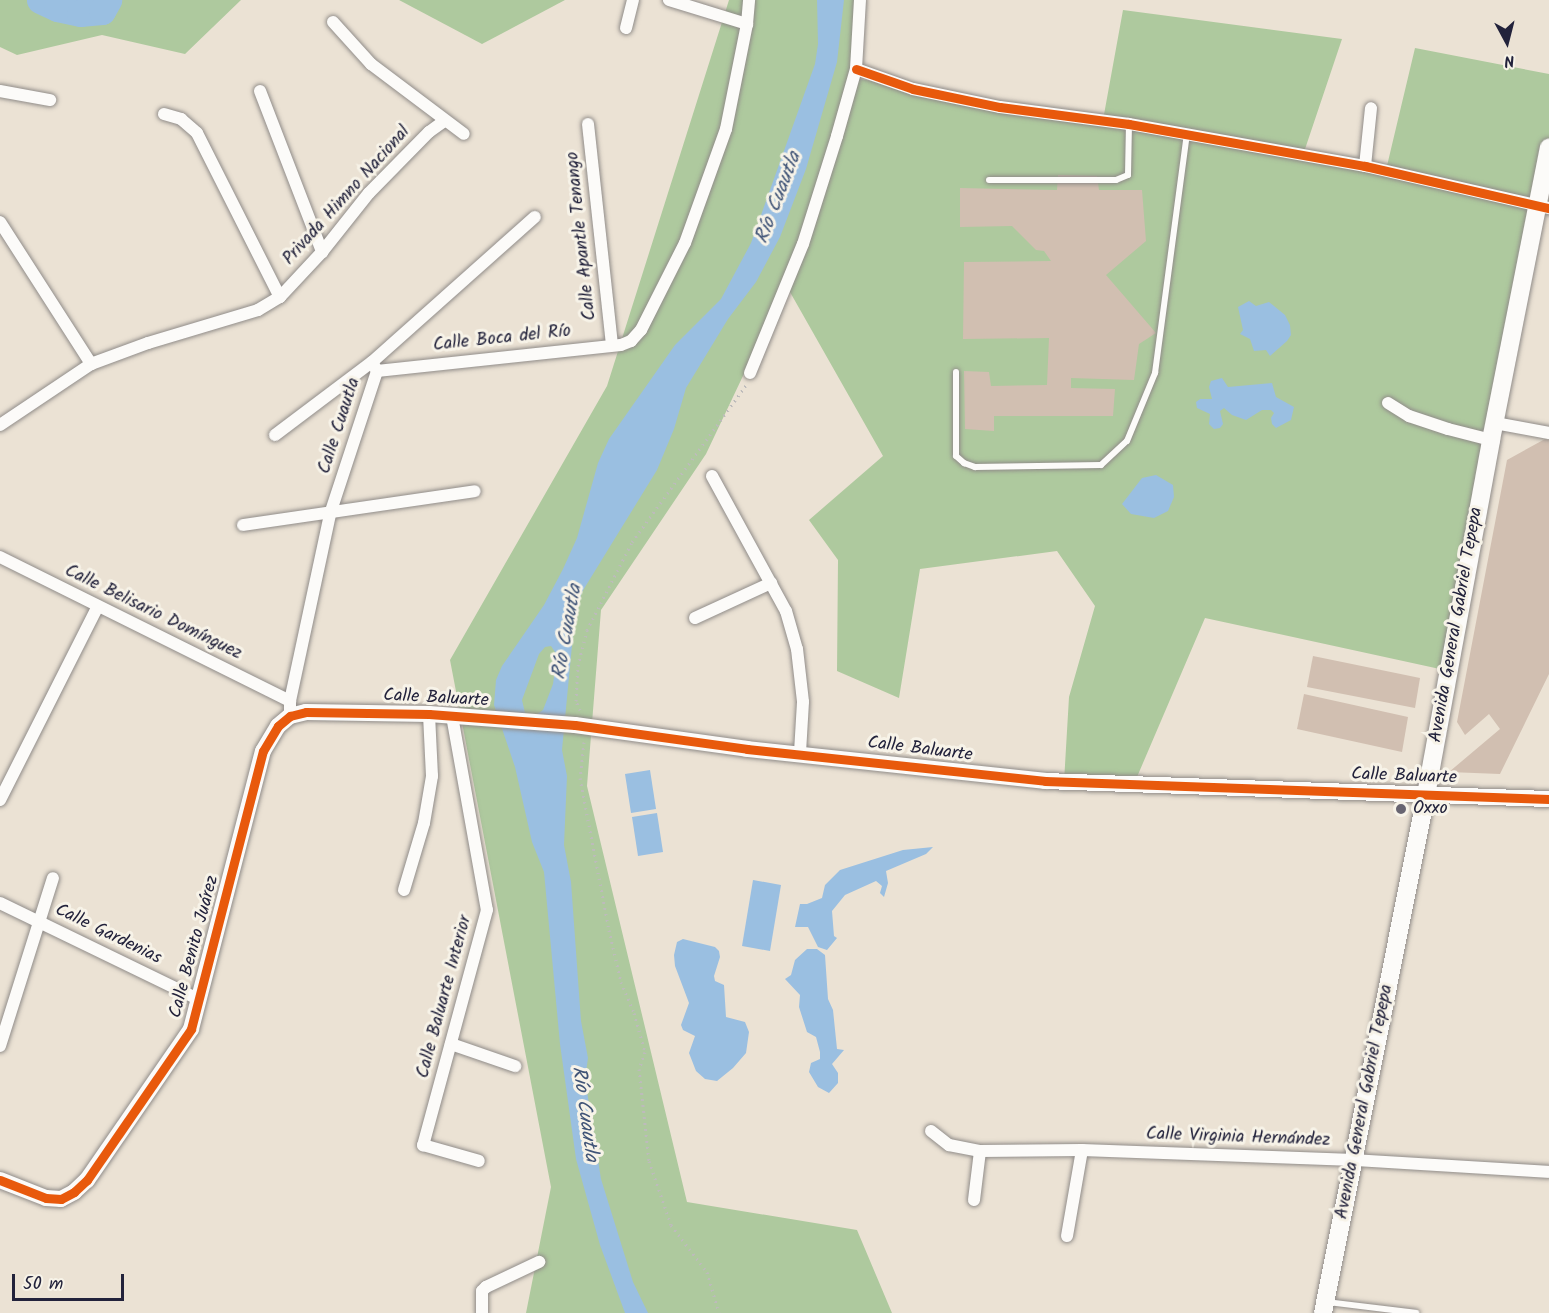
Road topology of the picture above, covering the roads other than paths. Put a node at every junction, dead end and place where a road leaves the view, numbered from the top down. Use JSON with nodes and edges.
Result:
{"nodes":[{"id":1,"x":633,"y":0,"type":"edge"},
{"id":2,"x":669,"y":0,"type":"edge"},
{"id":3,"x":749,"y":0,"type":"edge"},
{"id":4,"x":860,"y":0,"type":"edge"},
{"id":5,"x":333,"y":22,"type":"dead end"},
{"id":6,"x":747,"y":24,"type":"junction"},
{"id":7,"x":626,"y":28,"type":"dead end"},
{"id":8,"x":856,"y":69,"type":"junction"},
{"id":9,"x":0,"y":91,"type":"edge"},
{"id":10,"x":260,"y":91,"type":"dead end"},
{"id":11,"x":50,"y":100,"type":"dead end"},
{"id":12,"x":1371,"y":108,"type":"dead end"},
{"id":13,"x":164,"y":114,"type":"dead end"},
{"id":14,"x":444,"y":121,"type":"junction"},
{"id":15,"x":588,"y":124,"type":"dead end"},
{"id":16,"x":1129,"y":124,"type":"junction"},
{"id":17,"x":464,"y":134,"type":"dead end"},
{"id":18,"x":1187,"y":134,"type":"junction"},
{"id":19,"x":1549,"y":148,"type":"edge"},
{"id":20,"x":1365,"y":166,"type":"junction"},
{"id":21,"x":989,"y":180,"type":"dead end"},
{"id":22,"x":1542,"y":206,"type":"edge"},
{"id":23,"x":535,"y":217,"type":"dead end"},
{"id":24,"x":0,"y":222,"type":"edge"},
{"id":25,"x":322,"y":252,"type":"junction"},
{"id":26,"x":280,"y":297,"type":"junction"},
{"id":27,"x":612,"y":345,"type":"junction"},
{"id":28,"x":91,"y":364,"type":"junction"},
{"id":29,"x":375,"y":367,"type":"junction"},
{"id":30,"x":956,"y":372,"type":"dead end"},
{"id":31,"x":750,"y":373,"type":"road end"},
{"id":32,"x":1388,"y":403,"type":"dead end"},
{"id":33,"x":0,"y":424,"type":"edge"},
{"id":34,"x":1493,"y":431,"type":"junction"},
{"id":35,"x":1549,"y":433,"type":"edge"},
{"id":36,"x":274,"y":435,"type":"dead end"},
{"id":37,"x":712,"y":476,"type":"dead end"},
{"id":38,"x":475,"y":491,"type":"dead end"},
{"id":39,"x":330,"y":514,"type":"junction"},
{"id":40,"x":243,"y":525,"type":"dead end"},
{"id":41,"x":0,"y":557,"type":"edge"},
{"id":42,"x":771,"y":583,"type":"junction"},
{"id":43,"x":98,"y":606,"type":"junction"},
{"id":44,"x":695,"y":618,"type":"dead end"},
{"id":45,"x":290,"y":708,"type":"junction"},
{"id":46,"x":429,"y":714,"type":"junction"},
{"id":47,"x":452,"y":716,"type":"junction"},
{"id":48,"x":800,"y":753,"type":"junction"},
{"id":49,"x":1426,"y":795,"type":"junction"},
{"id":50,"x":1,"y":797,"type":"edge"},
{"id":51,"x":1549,"y":799,"type":"edge"},
{"id":52,"x":53,"y":878,"type":"dead end"},
{"id":53,"x":404,"y":890,"type":"dead end"},
{"id":54,"x":0,"y":903,"type":"edge"},
{"id":55,"x":40,"y":922,"type":"junction"},
{"id":56,"x":200,"y":1000,"type":"junction"},
{"id":57,"x":451,"y":1044,"type":"junction"},
{"id":58,"x":0,"y":1046,"type":"edge"},
{"id":59,"x":515,"y":1066,"type":"dead end"},
{"id":60,"x":931,"y":1131,"type":"dead end"},
{"id":61,"x":1082,"y":1150,"type":"junction"},
{"id":62,"x":980,"y":1151,"type":"junction"},
{"id":63,"x":1354,"y":1160,"type":"junction"},
{"id":64,"x":478,"y":1161,"type":"dead end"},
{"id":65,"x":1549,"y":1173,"type":"edge"},
{"id":66,"x":0,"y":1180,"type":"edge"},
{"id":67,"x":974,"y":1200,"type":"dead end"},
{"id":68,"x":1067,"y":1236,"type":"dead end"},
{"id":69,"x":539,"y":1262,"type":"dead end"},
{"id":70,"x":1324,"y":1307,"type":"edge"},
{"id":71,"x":482,"y":1313,"type":"edge"},
{"id":72,"x":1416,"y":1313,"type":"edge"}],
"edges":[{"from":1,"to":7,"type":"street"},
{"from":2,"to":6,"type":"street"},
{"from":3,"to":6,"type":"street"},
{"from":4,"to":8,"type":"street"},
{"from":5,"to":14,"type":"street"},
{"from":6,"to":27,"type":"street","name":"Calle Boca del Río"},
{"from":8,"to":16,"type":"street"},
{"from":8,"to":31,"type":"street"},
{"from":9,"to":11,"type":"street"},
{"from":10,"to":25,"type":"street"},
{"from":12,"to":20,"type":"street"},
{"from":13,"to":26,"type":"street","name":"Privada Himno Nacional"},
{"from":14,"to":17,"type":"street"},
{"from":14,"to":25,"type":"street","name":"Privada Himno Nacional"},
{"from":15,"to":27,"type":"street","name":"Calle Apantle Tenango"},
{"from":16,"to":18,"type":"street"},
{"from":16,"to":21,"type":"lane"},
{"from":18,"to":20,"type":"street"},
{"from":18,"to":30,"type":"lane"},
{"from":19,"to":22,"type":"main road","name":"Avenida General Gabriel Tepepa"},
{"from":20,"to":22,"type":"street"},
{"from":22,"to":34,"type":"main road","name":"Avenida General Gabriel Tepepa"},
{"from":23,"to":29,"type":"street","name":"Calle Cuautla"},
{"from":24,"to":28,"type":"street"},
{"from":25,"to":26,"type":"street","name":"Privada Himno Nacional"},
{"from":26,"to":28,"type":"street","name":"Privada Himno Nacional"},
{"from":27,"to":29,"type":"street","name":"Calle Boca del Río"},
{"from":28,"to":33,"type":"street","name":"Privada Himno Nacional"},
{"from":29,"to":36,"type":"street"},
{"from":29,"to":39,"type":"street","name":"Calle Cuautla"},
{"from":32,"to":34,"type":"street"},
{"from":34,"to":35,"type":"street"},
{"from":34,"to":49,"type":"main road","name":"Avenida General Gabriel Tepepa"},
{"from":37,"to":42,"type":"street"},
{"from":38,"to":39,"type":"street"},
{"from":39,"to":40,"type":"street"},
{"from":39,"to":45,"type":"street","name":"Calle Cuautla"},
{"from":41,"to":43,"type":"street","name":"Calle Belisario Domínguez"},
{"from":42,"to":44,"type":"street"},
{"from":42,"to":48,"type":"street"},
{"from":43,"to":45,"type":"street","name":"Calle Belisario Domínguez"},
{"from":43,"to":50,"type":"street"},
{"from":45,"to":46,"type":"street","name":"Calle Baluarte"},
{"from":45,"to":56,"type":"street","name":"Calle Benito Juárez"},
{"from":46,"to":47,"type":"street","name":"Calle Baluarte"},
{"from":46,"to":53,"type":"street"},
{"from":47,"to":48,"type":"street","name":"Calle Baluarte"},
{"from":47,"to":57,"type":"street","name":"Calle Baluarte Interior"},
{"from":48,"to":49,"type":"street","name":"Calle Baluarte"},
{"from":49,"to":51,"type":"street","name":"Calle Baluarte"},
{"from":49,"to":63,"type":"main road","name":"Avenida General Gabriel Tepepa"},
{"from":52,"to":55,"type":"street"},
{"from":54,"to":55,"type":"street","name":"Calle Gardenias"},
{"from":55,"to":56,"type":"street","name":"Calle Gardenias"},
{"from":55,"to":58,"type":"street"},
{"from":56,"to":66,"type":"street","name":"Calle Benito Juárez"},
{"from":57,"to":59,"type":"street"},
{"from":57,"to":64,"type":"street","name":"Calle Baluarte Interior"},
{"from":60,"to":62,"type":"street","name":"Calle Virginia Hernández"},
{"from":61,"to":62,"type":"street","name":"Calle Virginia Hernández"},
{"from":61,"to":63,"type":"street","name":"Calle Virginia Hernández"},
{"from":61,"to":68,"type":"street"},
{"from":62,"to":67,"type":"street"},
{"from":63,"to":65,"type":"street","name":"Calle Virginia Hernández"},
{"from":63,"to":70,"type":"main road","name":"Avenida General Gabriel Tepepa"},
{"from":69,"to":71,"type":"street"},
{"from":70,"to":72,"type":"lane"}]}
